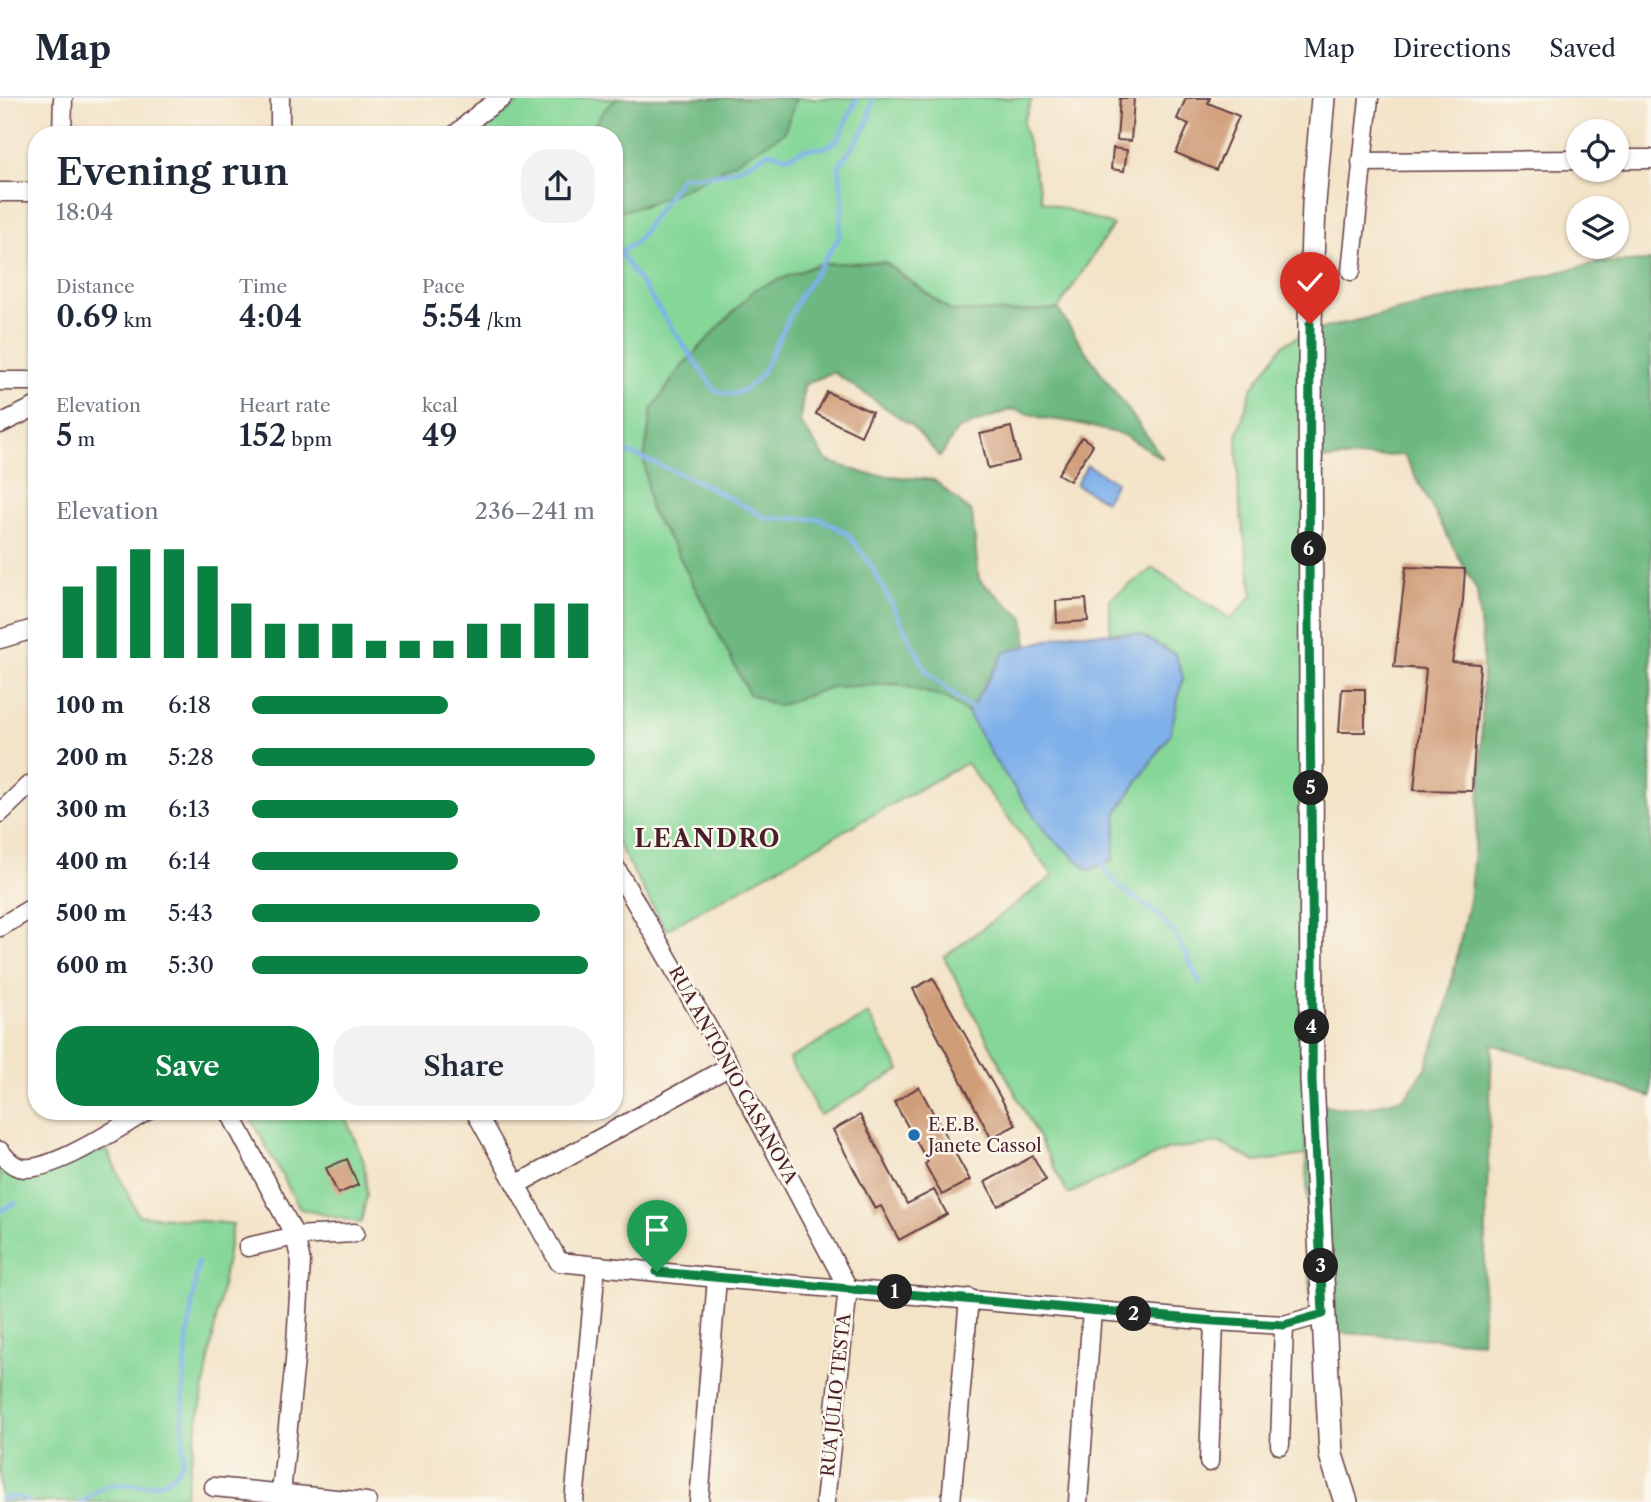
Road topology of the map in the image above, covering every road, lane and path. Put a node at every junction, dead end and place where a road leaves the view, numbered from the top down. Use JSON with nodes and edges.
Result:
{"nodes":[{"id":1,"x":63,"y":98,"type":"edge"},
{"id":2,"x":280,"y":98,"type":"edge"},
{"id":3,"x":502,"y":98,"type":"edge"},
{"id":4,"x":1323,"y":98,"type":"edge"},
{"id":5,"x":1368,"y":98,"type":"edge"},
{"id":6,"x":479,"y":106,"type":"edge"},
{"id":7,"x":62,"y":126,"type":"edge"},
{"id":8,"x":280,"y":126,"type":"edge"},
{"id":9,"x":462,"y":126,"type":"edge"},
{"id":10,"x":1629,"y":159,"type":"edge"},
{"id":11,"x":1651,"y":159,"type":"edge"},
{"id":12,"x":1566,"y":160,"type":"edge"},
{"id":13,"x":1361,"y":162,"type":"junction"},
{"id":14,"x":0,"y":192,"type":"edge"},
{"id":15,"x":28,"y":192,"type":"edge"},
{"id":16,"x":1351,"y":271,"type":"dead end"},
{"id":17,"x":0,"y":381,"type":"edge"},
{"id":18,"x":28,"y":381,"type":"edge"},
{"id":19,"x":28,"y":410,"type":"edge"},
{"id":20,"x":0,"y":424,"type":"edge"},
{"id":21,"x":28,"y":631,"type":"edge"},
{"id":22,"x":0,"y":639,"type":"edge"},
{"id":23,"x":28,"y":789,"type":"edge"},
{"id":24,"x":0,"y":813,"type":"edge"},
{"id":25,"x":623,"y":880,"type":"edge"},
{"id":26,"x":28,"y":910,"type":"edge"},
{"id":27,"x":0,"y":927,"type":"edge"},
{"id":28,"x":730,"y":1066,"type":"junction"},
{"id":29,"x":132,"y":1120,"type":"edge"},
{"id":30,"x":234,"y":1120,"type":"edge"},
{"id":31,"x":480,"y":1120,"type":"edge"},
{"id":32,"x":0,"y":1151,"type":"edge"},
{"id":33,"x":516,"y":1185,"type":"junction"},
{"id":34,"x":355,"y":1233,"type":"dead end"},
{"id":35,"x":295,"y":1236,"type":"junction"},
{"id":36,"x":248,"y":1247,"type":"dead end"},
{"id":37,"x":596,"y":1267,"type":"junction"},
{"id":38,"x":718,"y":1278,"type":"junction"},
{"id":39,"x":848,"y":1288,"type":"junction"},
{"id":40,"x":969,"y":1298,"type":"junction"},
{"id":41,"x":1092,"y":1310,"type":"junction"},
{"id":42,"x":1323,"y":1314,"type":"junction"},
{"id":43,"x":1214,"y":1321,"type":"junction"},
{"id":44,"x":1284,"y":1325,"type":"junction"},
{"id":45,"x":1280,"y":1445,"type":"dead end"},
{"id":46,"x":1209,"y":1462,"type":"dead end"},
{"id":47,"x":214,"y":1487,"type":"dead end"},
{"id":48,"x":281,"y":1493,"type":"junction"},
{"id":49,"x":367,"y":1502,"type":"edge"},
{"id":50,"x":575,"y":1502,"type":"edge"},
{"id":51,"x":699,"y":1502,"type":"edge"},
{"id":52,"x":825,"y":1502,"type":"edge"},
{"id":53,"x":951,"y":1502,"type":"edge"},
{"id":54,"x":1078,"y":1502,"type":"edge"},
{"id":55,"x":1346,"y":1502,"type":"edge"}],
"edges":[{"from":1,"to":7,"type":"street"},
{"from":2,"to":8,"type":"street"},
{"from":3,"to":6,"type":"street"},
{"from":4,"to":42,"type":"main road"},
{"from":5,"to":13,"type":"street"},
{"from":6,"to":9,"type":"street"},
{"from":10,"to":11,"type":"street"},
{"from":12,"to":13,"type":"street"},
{"from":13,"to":16,"type":"street"},
{"from":14,"to":15,"type":"street"},
{"from":17,"to":18,"type":"street"},
{"from":19,"to":20,"type":"street"},
{"from":21,"to":22,"type":"street"},
{"from":23,"to":24,"type":"street"},
{"from":25,"to":28,"type":"street","name":"RUA ANTÔNIO CASANOVA"},
{"from":26,"to":27,"type":"street"},
{"from":28,"to":33,"type":"street"},
{"from":28,"to":39,"type":"street","name":"RUA ANTÔNIO CASANOVA"},
{"from":29,"to":32,"type":"street"},
{"from":30,"to":35,"type":"street"},
{"from":31,"to":33,"type":"street"},
{"from":33,"to":37,"type":"street"},
{"from":34,"to":35,"type":"street"},
{"from":35,"to":36,"type":"street"},
{"from":35,"to":48,"type":"street"},
{"from":37,"to":38,"type":"street"},
{"from":37,"to":50,"type":"street"},
{"from":38,"to":39,"type":"street"},
{"from":38,"to":51,"type":"street"},
{"from":39,"to":40,"type":"street"},
{"from":39,"to":52,"type":"street","name":"RUA JÚLIO TESTA"},
{"from":40,"to":41,"type":"street"},
{"from":40,"to":53,"type":"street"},
{"from":41,"to":43,"type":"street"},
{"from":41,"to":54,"type":"street"},
{"from":42,"to":44,"type":"street"},
{"from":42,"to":55,"type":"main road"},
{"from":43,"to":44,"type":"street"},
{"from":43,"to":46,"type":"street"},
{"from":44,"to":45,"type":"street"},
{"from":47,"to":48,"type":"street"},
{"from":48,"to":49,"type":"street"}]}
